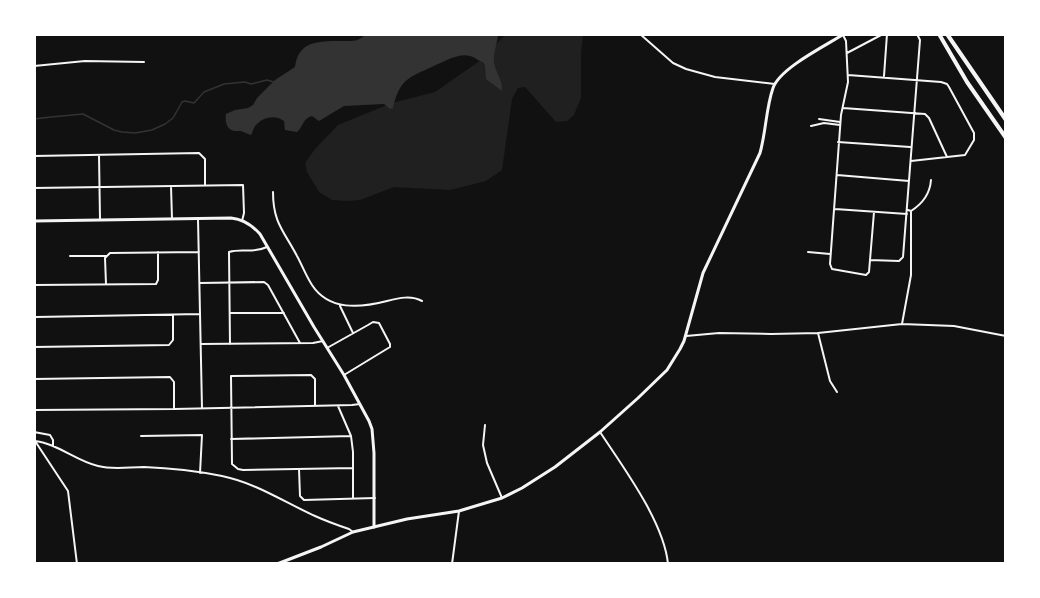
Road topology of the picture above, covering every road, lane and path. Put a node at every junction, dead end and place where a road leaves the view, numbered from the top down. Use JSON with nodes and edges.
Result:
{"nodes":[{"id":1,"x":640,"y":34,"type":"edge"},
{"id":2,"x":885,"y":34,"type":"edge"},
{"id":3,"x":917,"y":34,"type":"edge"},
{"id":4,"x":939,"y":34,"type":"edge"},
{"id":5,"x":947,"y":34,"type":"edge"},
{"id":6,"x":843,"y":35,"type":"edge"},
{"id":7,"x":847,"y":53,"type":"junction"},
{"id":8,"x":144,"y":62,"type":"dead end"},
{"id":9,"x":34,"y":66,"type":"edge"},
{"id":10,"x":848,"y":75,"type":"junction"},
{"id":11,"x":884,"y":77,"type":"junction"},
{"id":12,"x":917,"y":80,"type":"junction"},
{"id":13,"x":775,"y":84,"type":"junction"},
{"id":14,"x":843,"y":108,"type":"junction"},
{"id":15,"x":915,"y":113,"type":"junction"},
{"id":16,"x":819,"y":119,"type":"dead end"},
{"id":17,"x":1005,"y":120,"type":"edge"},
{"id":18,"x":840,"y":124,"type":"junction"},
{"id":19,"x":811,"y":126,"type":"dead end"},
{"id":20,"x":1005,"y":138,"type":"edge"},
{"id":21,"x":838,"y":142,"type":"junction"},
{"id":22,"x":912,"y":147,"type":"junction"},
{"id":23,"x":99,"y":155,"type":"junction"},
{"id":24,"x":34,"y":156,"type":"edge"},
{"id":25,"x":947,"y":157,"type":"junction"},
{"id":26,"x":911,"y":161,"type":"junction"},
{"id":27,"x":836,"y":175,"type":"junction"},
{"id":28,"x":931,"y":180,"type":"dead end"},
{"id":29,"x":909,"y":181,"type":"junction"},
{"id":30,"x":205,"y":185,"type":"junction"},
{"id":31,"x":171,"y":186,"type":"junction"},
{"id":32,"x":100,"y":187,"type":"junction"},
{"id":33,"x":34,"y":188,"type":"edge"},
{"id":34,"x":273,"y":192,"type":"dead end"},
{"id":35,"x":834,"y":208,"type":"junction"},
{"id":36,"x":909,"y":210,"type":"junction"},
{"id":37,"x":874,"y":212,"type":"junction"},
{"id":38,"x":907,"y":214,"type":"junction"},
{"id":39,"x":100,"y":219,"type":"junction"},
{"id":40,"x":172,"y":219,"type":"junction"},
{"id":41,"x":198,"y":219,"type":"junction"},
{"id":42,"x":34,"y":220,"type":"edge"},
{"id":43,"x":242,"y":221,"type":"junction"},
{"id":44,"x":267,"y":247,"type":"junction"},
{"id":45,"x":158,"y":252,"type":"junction"},
{"id":46,"x":199,"y":252,"type":"junction"},
{"id":47,"x":808,"y":252,"type":"dead end"},
{"id":48,"x":830,"y":254,"type":"junction"},
{"id":49,"x":70,"y":256,"type":"dead end"},
{"id":50,"x":107,"y":256,"type":"junction"},
{"id":51,"x":870,"y":260,"type":"junction"},
{"id":52,"x":200,"y":283,"type":"junction"},
{"id":53,"x":230,"y":283,"type":"junction"},
{"id":54,"x":106,"y":284,"type":"junction"},
{"id":55,"x":34,"y":285,"type":"edge"},
{"id":56,"x":422,"y":301,"type":"dead end"},
{"id":57,"x":340,"y":305,"type":"junction"},
{"id":58,"x":284,"y":313,"type":"junction"},
{"id":59,"x":200,"y":314,"type":"junction"},
{"id":60,"x":230,"y":314,"type":"junction"},
{"id":61,"x":173,"y":315,"type":"junction"},
{"id":62,"x":34,"y":319,"type":"edge"},
{"id":63,"x":902,"y":324,"type":"junction"},
{"id":64,"x":353,"y":333,"type":"junction"},
{"id":65,"x":818,"y":333,"type":"junction"},
{"id":66,"x":686,"y":336,"type":"junction"},
{"id":67,"x":1005,"y":336,"type":"edge"},
{"id":68,"x":323,"y":341,"type":"junction"},
{"id":69,"x":300,"y":343,"type":"junction"},
{"id":70,"x":201,"y":344,"type":"junction"},
{"id":71,"x":230,"y":344,"type":"junction"},
{"id":72,"x":34,"y":347,"type":"edge"},
{"id":73,"x":327,"y":348,"type":"junction"},
{"id":74,"x":344,"y":375,"type":"junction"},
{"id":75,"x":34,"y":379,"type":"edge"},
{"id":76,"x":837,"y":392,"type":"dead end"},
{"id":77,"x":360,"y":404,"type":"junction"},
{"id":78,"x":315,"y":406,"type":"junction"},
{"id":79,"x":338,"y":406,"type":"junction"},
{"id":80,"x":202,"y":408,"type":"junction"},
{"id":81,"x":231,"y":408,"type":"junction"},
{"id":82,"x":174,"y":409,"type":"junction"},
{"id":83,"x":34,"y":410,"type":"edge"},
{"id":84,"x":485,"y":425,"type":"dead end"},
{"id":85,"x":34,"y":432,"type":"edge"},
{"id":86,"x":600,"y":432,"type":"junction"},
{"id":87,"x":141,"y":436,"type":"dead end"},
{"id":88,"x":351,"y":436,"type":"junction"},
{"id":89,"x":231,"y":439,"type":"junction"},
{"id":90,"x":53,"y":446,"type":"junction"},
{"id":91,"x":353,"y":468,"type":"junction"},
{"id":92,"x":299,"y":469,"type":"junction"},
{"id":93,"x":200,"y":473,"type":"junction"},
{"id":94,"x":353,"y":498,"type":"junction"},
{"id":95,"x":375,"y":498,"type":"junction"},
{"id":96,"x":502,"y":498,"type":"junction"},
{"id":97,"x":459,"y":511,"type":"junction"},
{"id":98,"x":374,"y":527,"type":"junction"},
{"id":99,"x":353,"y":532,"type":"junction"},
{"id":100,"x":77,"y":564,"type":"edge"},
{"id":101,"x":278,"y":564,"type":"edge"},
{"id":102,"x":452,"y":564,"type":"edge"},
{"id":103,"x":668,"y":564,"type":"edge"}],
"edges":[{"from":1,"to":13,"type":"street"},
{"from":2,"to":7,"type":"street"},
{"from":2,"to":11,"type":"street"},
{"from":3,"to":12,"type":"street"},
{"from":4,"to":20,"type":"highway"},
{"from":5,"to":17,"type":"highway"},
{"from":6,"to":7,"type":"street"},
{"from":6,"to":13,"type":"main road"},
{"from":7,"to":10,"type":"street"},
{"from":8,"to":9,"type":"street"},
{"from":10,"to":11,"type":"street"},
{"from":10,"to":14,"type":"street"},
{"from":11,"to":12,"type":"street"},
{"from":12,"to":15,"type":"street"},
{"from":12,"to":25,"type":"street"},
{"from":13,"to":66,"type":"main road"},
{"from":14,"to":15,"type":"street"},
{"from":14,"to":18,"type":"street"},
{"from":15,"to":22,"type":"street"},
{"from":15,"to":25,"type":"street"},
{"from":16,"to":18,"type":"street"},
{"from":18,"to":19,"type":"street"},
{"from":18,"to":21,"type":"street"},
{"from":21,"to":22,"type":"street"},
{"from":21,"to":27,"type":"street"},
{"from":22,"to":26,"type":"street"},
{"from":23,"to":24,"type":"street"},
{"from":23,"to":30,"type":"street"},
{"from":23,"to":32,"type":"street"},
{"from":25,"to":26,"type":"street"},
{"from":26,"to":29,"type":"street"},
{"from":27,"to":29,"type":"street"},
{"from":27,"to":35,"type":"street"},
{"from":28,"to":36,"type":"street"},
{"from":29,"to":36,"type":"street"},
{"from":30,"to":31,"type":"street"},
{"from":30,"to":43,"type":"street"},
{"from":31,"to":32,"type":"street"},
{"from":31,"to":40,"type":"street"},
{"from":32,"to":33,"type":"street"},
{"from":32,"to":39,"type":"street"},
{"from":34,"to":57,"type":"street"},
{"from":35,"to":37,"type":"street"},
{"from":35,"to":48,"type":"street"},
{"from":36,"to":38,"type":"street"},
{"from":36,"to":63,"type":"street"},
{"from":37,"to":38,"type":"street"},
{"from":37,"to":51,"type":"street"},
{"from":38,"to":51,"type":"street"},
{"from":39,"to":40,"type":"main road"},
{"from":39,"to":42,"type":"main road"},
{"from":40,"to":41,"type":"main road"},
{"from":41,"to":43,"type":"main road"},
{"from":41,"to":46,"type":"street"},
{"from":43,"to":44,"type":"main road"},
{"from":44,"to":53,"type":"street"},
{"from":44,"to":68,"type":"main road"},
{"from":45,"to":46,"type":"street"},
{"from":45,"to":50,"type":"street"},
{"from":45,"to":54,"type":"street"},
{"from":46,"to":52,"type":"street"},
{"from":47,"to":48,"type":"street"},
{"from":48,"to":51,"type":"street"},
{"from":49,"to":50,"type":"street"},
{"from":50,"to":54,"type":"street"},
{"from":52,"to":53,"type":"street"},
{"from":52,"to":59,"type":"street"},
{"from":53,"to":58,"type":"street"},
{"from":53,"to":60,"type":"street"},
{"from":54,"to":55,"type":"street"},
{"from":56,"to":57,"type":"street"},
{"from":57,"to":64,"type":"street"},
{"from":58,"to":60,"type":"street"},
{"from":58,"to":69,"type":"street"},
{"from":59,"to":61,"type":"street"},
{"from":59,"to":70,"type":"street"},
{"from":60,"to":71,"type":"street"},
{"from":61,"to":62,"type":"street"},
{"from":61,"to":72,"type":"street"},
{"from":63,"to":65,"type":"street"},
{"from":63,"to":67,"type":"street"},
{"from":64,"to":73,"type":"street"},
{"from":64,"to":74,"type":"street"},
{"from":65,"to":66,"type":"street"},
{"from":65,"to":76,"type":"street"},
{"from":66,"to":86,"type":"main road"},
{"from":68,"to":69,"type":"street"},
{"from":68,"to":73,"type":"main road"},
{"from":69,"to":71,"type":"street"},
{"from":70,"to":71,"type":"street"},
{"from":70,"to":80,"type":"street"},
{"from":73,"to":74,"type":"main road"},
{"from":74,"to":77,"type":"main road"},
{"from":75,"to":82,"type":"street"},
{"from":77,"to":79,"type":"street"},
{"from":77,"to":95,"type":"main road"},
{"from":78,"to":79,"type":"street"},
{"from":78,"to":81,"type":"street"},
{"from":78,"to":81,"type":"street"},
{"from":79,"to":88,"type":"street"},
{"from":80,"to":81,"type":"street"},
{"from":80,"to":82,"type":"street"},
{"from":81,"to":89,"type":"street"},
{"from":82,"to":83,"type":"street"},
{"from":84,"to":96,"type":"street"},
{"from":85,"to":90,"type":"street"},
{"from":86,"to":96,"type":"main road"},
{"from":86,"to":103,"type":"street"},
{"from":87,"to":93,"type":"street"},
{"from":88,"to":89,"type":"street"},
{"from":88,"to":91,"type":"street"},
{"from":89,"to":92,"type":"street"},
{"from":90,"to":93,"type":"street"},
{"from":90,"to":100,"type":"street"},
{"from":91,"to":92,"type":"street"},
{"from":91,"to":94,"type":"street"},
{"from":92,"to":94,"type":"street"},
{"from":93,"to":99,"type":"street"},
{"from":94,"to":95,"type":"street"},
{"from":95,"to":98,"type":"main road"},
{"from":96,"to":97,"type":"main road"},
{"from":97,"to":98,"type":"main road"},
{"from":97,"to":102,"type":"street"},
{"from":98,"to":99,"type":"main road"},
{"from":99,"to":101,"type":"main road"}]}
